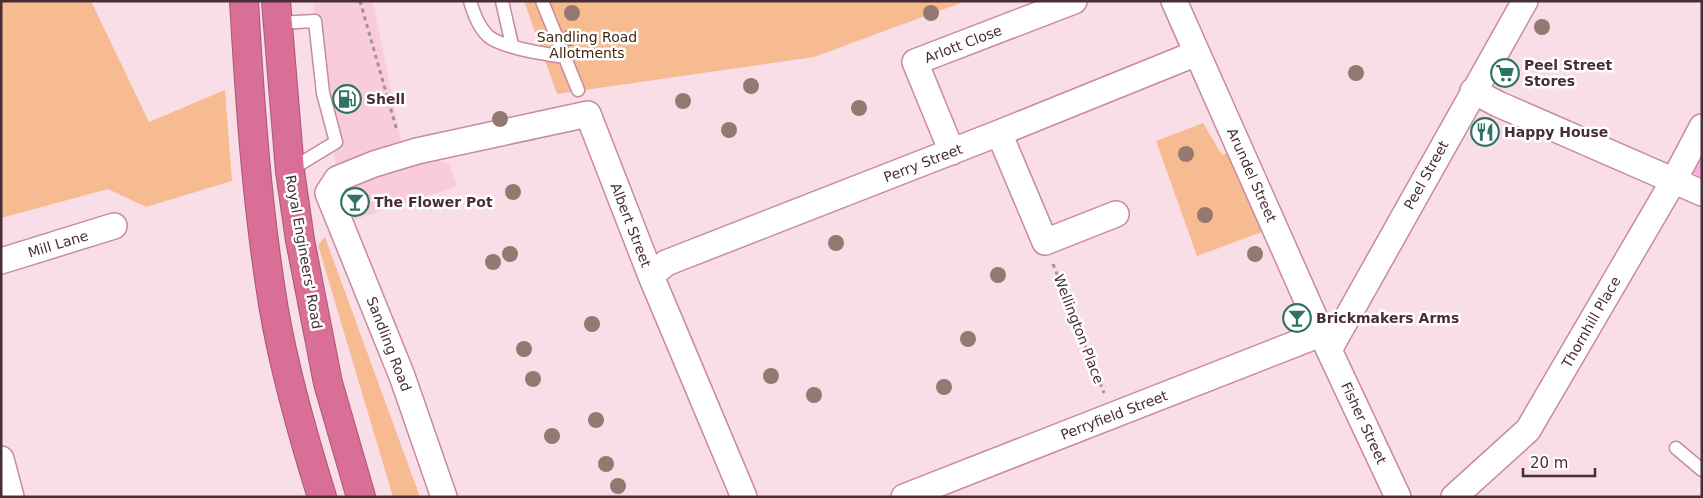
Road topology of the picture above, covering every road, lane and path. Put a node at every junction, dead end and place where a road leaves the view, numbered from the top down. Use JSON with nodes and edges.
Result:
{"nodes":[{"id":1,"x":244,"y":1,"type":"edge"},
{"id":2,"x":360,"y":1,"type":"edge"},
{"id":3,"x":470,"y":1,"type":"edge"},
{"id":4,"x":502,"y":1,"type":"edge"},
{"id":5,"x":542,"y":1,"type":"edge"},
{"id":6,"x":1074,"y":1,"type":"edge"},
{"id":7,"x":1174,"y":1,"type":"edge"},
{"id":8,"x":1525,"y":1,"type":"edge"},
{"id":9,"x":276,"y":12,"type":"edge"},
{"id":10,"x":512,"y":45,"type":"junction"},
{"id":11,"x":1197,"y":53,"type":"junction"},
{"id":12,"x":564,"y":56,"type":"junction"},
{"id":13,"x":1473,"y":91,"type":"junction"},
{"id":14,"x":588,"y":114,"type":"junction"},
{"id":15,"x":1702,"y":127,"type":"edge"},
{"id":16,"x":999,"y":134,"type":"junction"},
{"id":17,"x":417,"y":151,"type":"junction"},
{"id":18,"x":952,"y":152,"type":"junction"},
{"id":19,"x":290,"y":170,"type":"junction"},
{"id":20,"x":1674,"y":180,"type":"junction"},
{"id":21,"x":1702,"y":193,"type":"edge"},
{"id":22,"x":1116,"y":214,"type":"dead end"},
{"id":23,"x":114,"y":226,"type":"dead end"},
{"id":24,"x":1045,"y":242,"type":"junction"},
{"id":25,"x":1,"y":261,"type":"edge"},
{"id":26,"x":651,"y":276,"type":"junction"},
{"id":27,"x":1326,"y":342,"type":"junction"},
{"id":28,"x":1112,"y":416,"type":"junction"},
{"id":29,"x":1676,"y":448,"type":"dead end"},
{"id":30,"x":1,"y":459,"type":"edge"},
{"id":31,"x":1702,"y":470,"type":"edge"},
{"id":32,"x":11,"y":497,"type":"edge"},
{"id":33,"x":322,"y":497,"type":"edge"},
{"id":34,"x":361,"y":497,"type":"edge"},
{"id":35,"x":444,"y":497,"type":"edge"},
{"id":36,"x":744,"y":497,"type":"edge"},
{"id":37,"x":904,"y":497,"type":"edge"},
{"id":38,"x":1398,"y":497,"type":"edge"},
{"id":39,"x":1454,"y":497,"type":"edge"}],
"edges":[{"from":1,"to":33,"type":"highway"},
{"from":2,"to":17,"type":"path"},
{"from":3,"to":10,"type":"lane"},
{"from":4,"to":10,"type":"lane"},
{"from":5,"to":12,"type":"lane"},
{"from":6,"to":18,"type":"street","name":"Arlott Close"},
{"from":7,"to":11,"type":"street","name":"Arundel Street"},
{"from":8,"to":13,"type":"street","name":"Peel Street"},
{"from":9,"to":19,"type":"highway","name":"Royal Engineers' Road"},
{"from":9,"to":19,"type":"lane"},
{"from":10,"to":12,"type":"lane"},
{"from":11,"to":16,"type":"street","name":"Perry Street"},
{"from":11,"to":27,"type":"street","name":"Arundel Street"},
{"from":12,"to":14,"type":"lane"},
{"from":13,"to":20,"type":"street"},
{"from":13,"to":27,"type":"street","name":"Peel Street"},
{"from":14,"to":17,"type":"street"},
{"from":14,"to":26,"type":"street","name":"Albert Street"},
{"from":15,"to":20,"type":"street","name":"Thornhill Place"},
{"from":16,"to":18,"type":"street","name":"Perry Street"},
{"from":16,"to":24,"type":"street"},
{"from":17,"to":35,"type":"street","name":"Sandling Road"},
{"from":18,"to":26,"type":"street","name":"Perry Street"},
{"from":19,"to":34,"type":"highway","name":"Royal Engineers' Road"},
{"from":20,"to":21,"type":"street"},
{"from":20,"to":39,"type":"street","name":"Thornhill Place"},
{"from":22,"to":24,"type":"street"},
{"from":23,"to":25,"type":"street","name":"Mill Lane"},
{"from":24,"to":28,"type":"path","name":"Wellington Place"},
{"from":26,"to":36,"type":"street","name":"Albert Street"},
{"from":27,"to":28,"type":"street","name":"Perryfield Street"},
{"from":27,"to":38,"type":"street","name":"Fisher Street"},
{"from":28,"to":37,"type":"street","name":"Perryfield Street"},
{"from":29,"to":31,"type":"lane"},
{"from":30,"to":32,"type":"street"}]}
